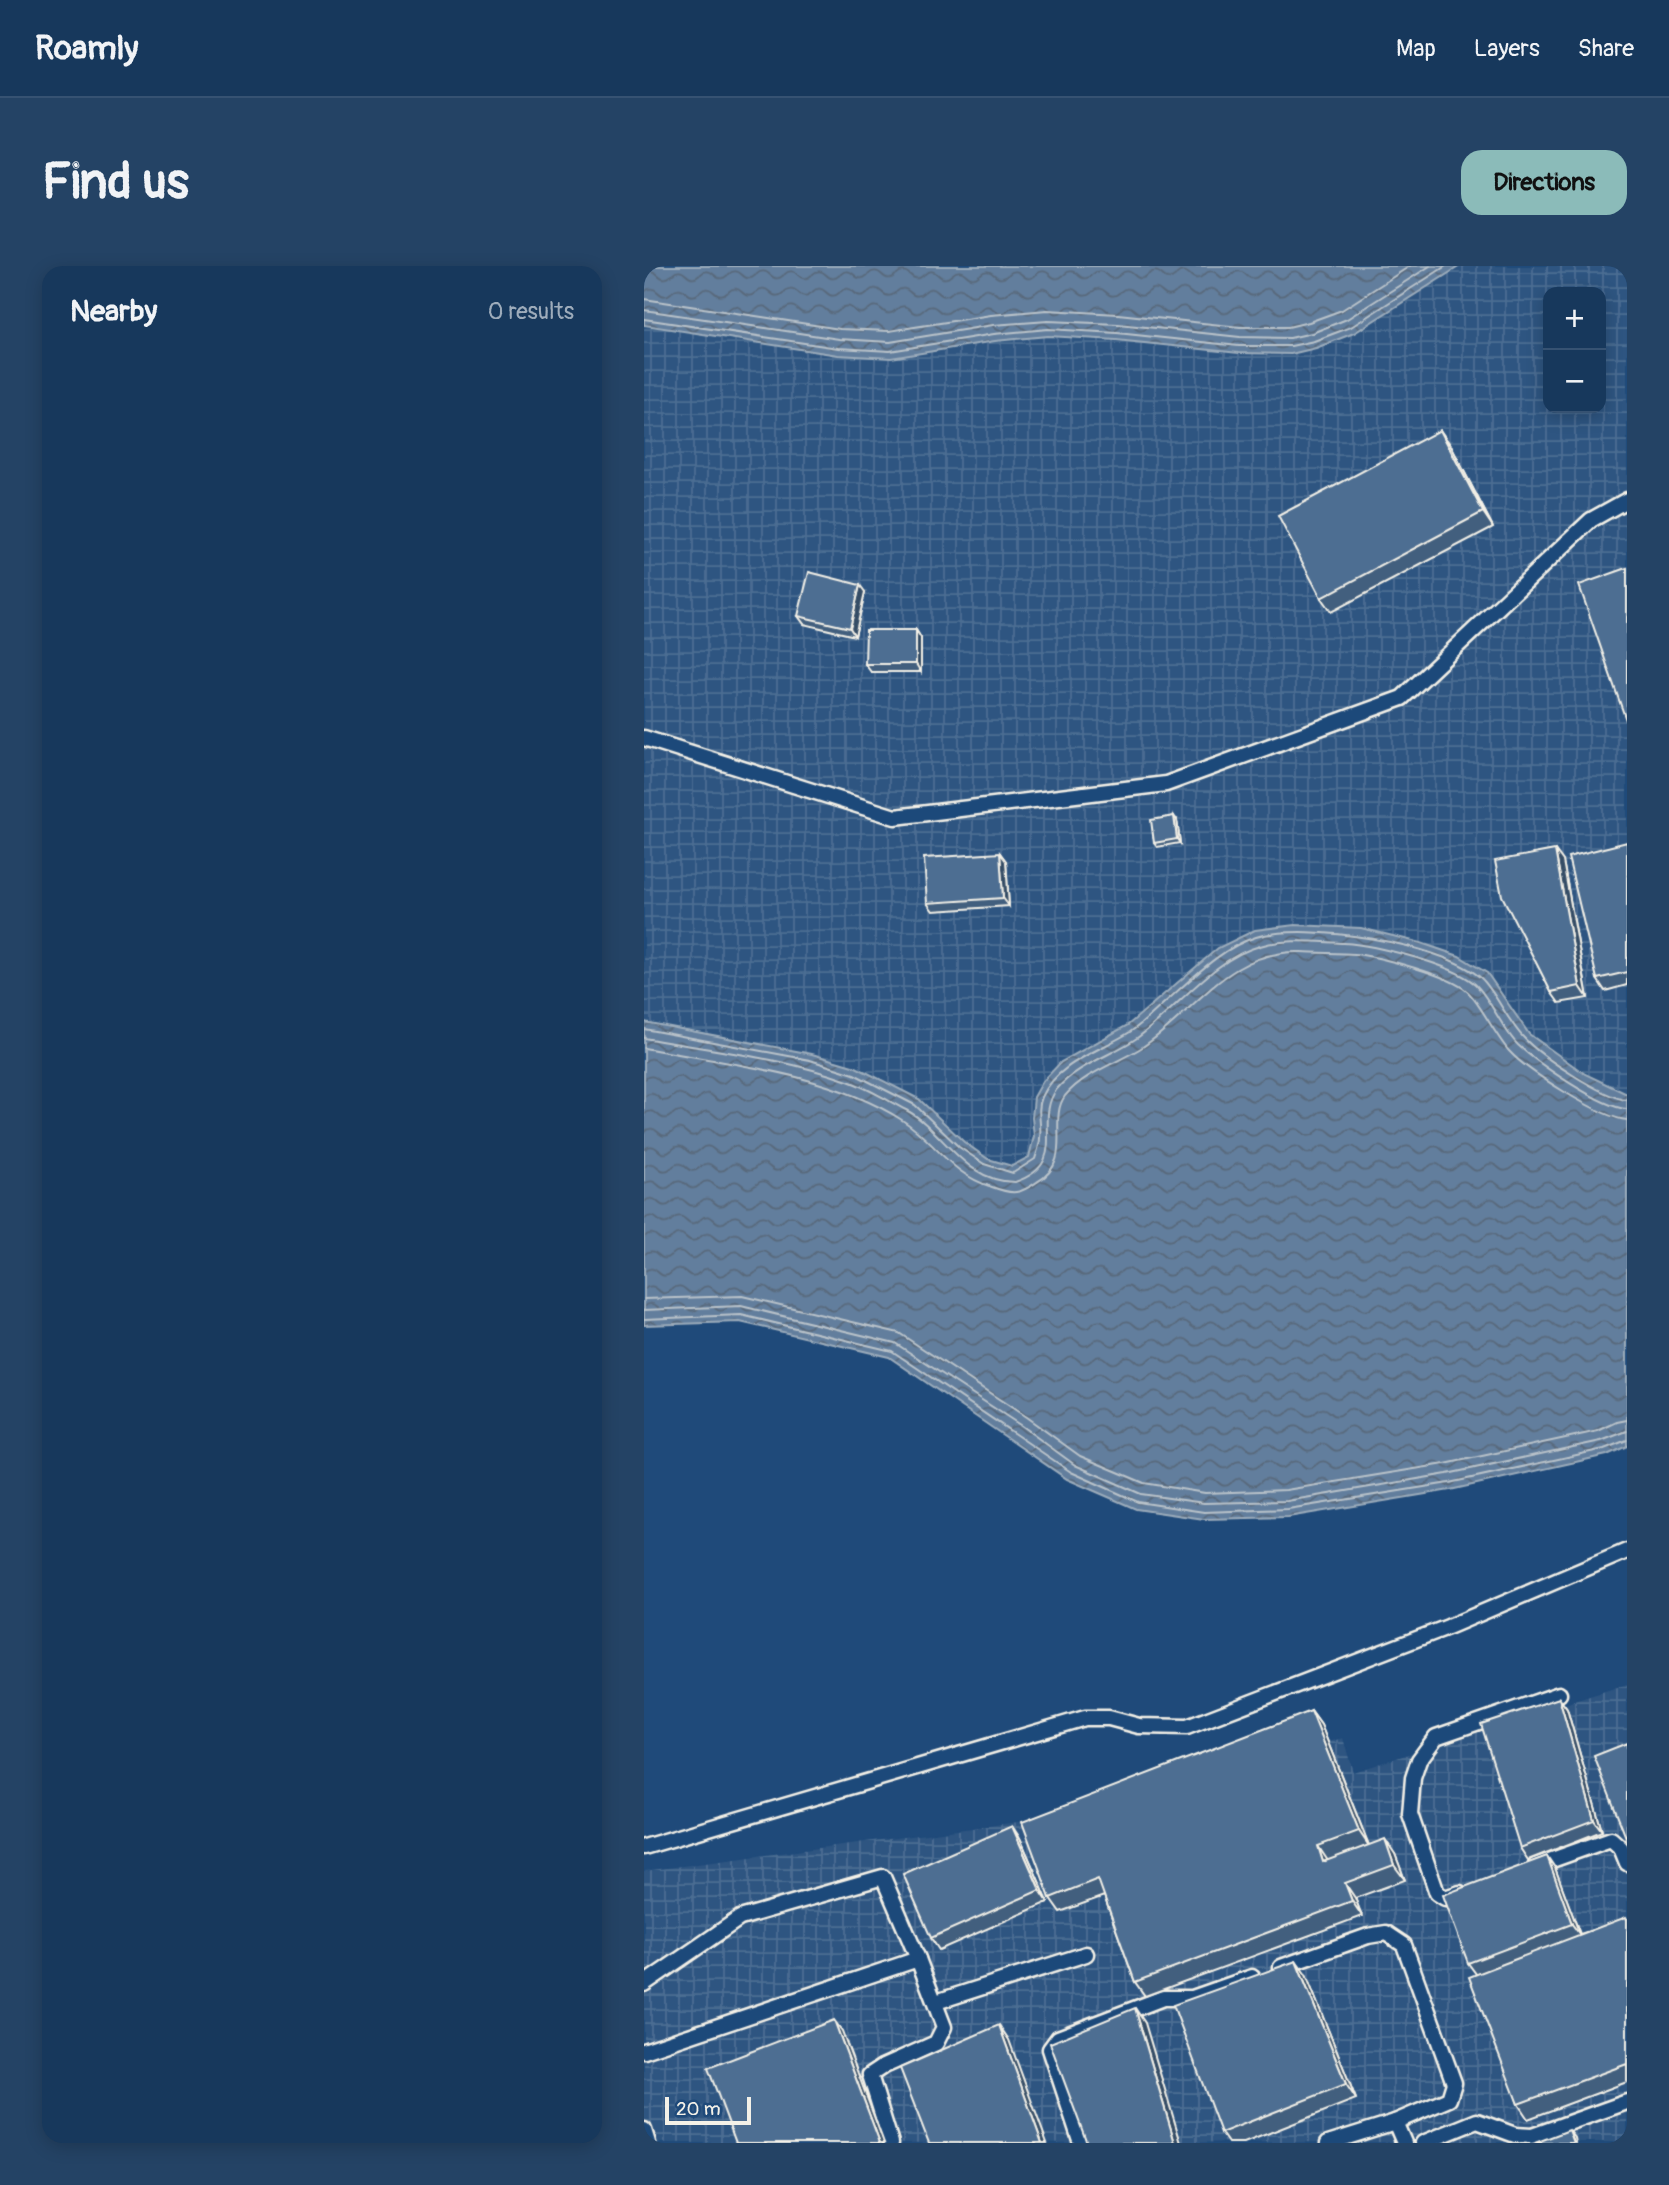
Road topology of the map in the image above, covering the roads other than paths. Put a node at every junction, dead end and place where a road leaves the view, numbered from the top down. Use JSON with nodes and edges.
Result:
{"nodes":[{"id":1,"x":1627,"y":500,"type":"edge"},
{"id":2,"x":644,"y":738,"type":"edge"},
{"id":3,"x":1627,"y":1551,"type":"edge"},
{"id":4,"x":1559,"y":1694,"type":"dead end"},
{"id":5,"x":644,"y":1847,"type":"edge"},
{"id":6,"x":1627,"y":1863,"type":"edge"},
{"id":7,"x":1522,"y":1871,"type":"edge"},
{"id":8,"x":1471,"y":1889,"type":"edge"},
{"id":9,"x":1086,"y":1954,"type":"dead end"},
{"id":10,"x":918,"y":1959,"type":"junction"},
{"id":11,"x":644,"y":1984,"type":"edge"},
{"id":12,"x":936,"y":2002,"type":"junction"},
{"id":13,"x":644,"y":2051,"type":"edge"},
{"id":14,"x":1627,"y":2102,"type":"edge"},
{"id":15,"x":1395,"y":2122,"type":"junction"},
{"id":16,"x":644,"y":2130,"type":"edge"},
{"id":17,"x":648,"y":2143,"type":"edge"},
{"id":18,"x":891,"y":2143,"type":"edge"},
{"id":19,"x":1081,"y":2143,"type":"edge"},
{"id":20,"x":1328,"y":2143,"type":"edge"},
{"id":21,"x":1404,"y":2143,"type":"edge"},
{"id":22,"x":1423,"y":2143,"type":"edge"}],
"edges":[{"from":1,"to":2,"type":"lane"},
{"from":3,"to":5,"type":"lane"},
{"from":4,"to":8,"type":"lane"},
{"from":6,"to":7,"type":"lane"},
{"from":9,"to":12,"type":"lane"},
{"from":10,"to":11,"type":"lane"},
{"from":10,"to":12,"type":"lane"},
{"from":10,"to":13,"type":"lane"},
{"from":12,"to":18,"type":"lane"},
{"from":14,"to":22,"type":"lane"},
{"from":15,"to":19,"type":"lane"},
{"from":15,"to":20,"type":"lane"},
{"from":15,"to":21,"type":"lane"},
{"from":16,"to":17,"type":"lane"}]}
